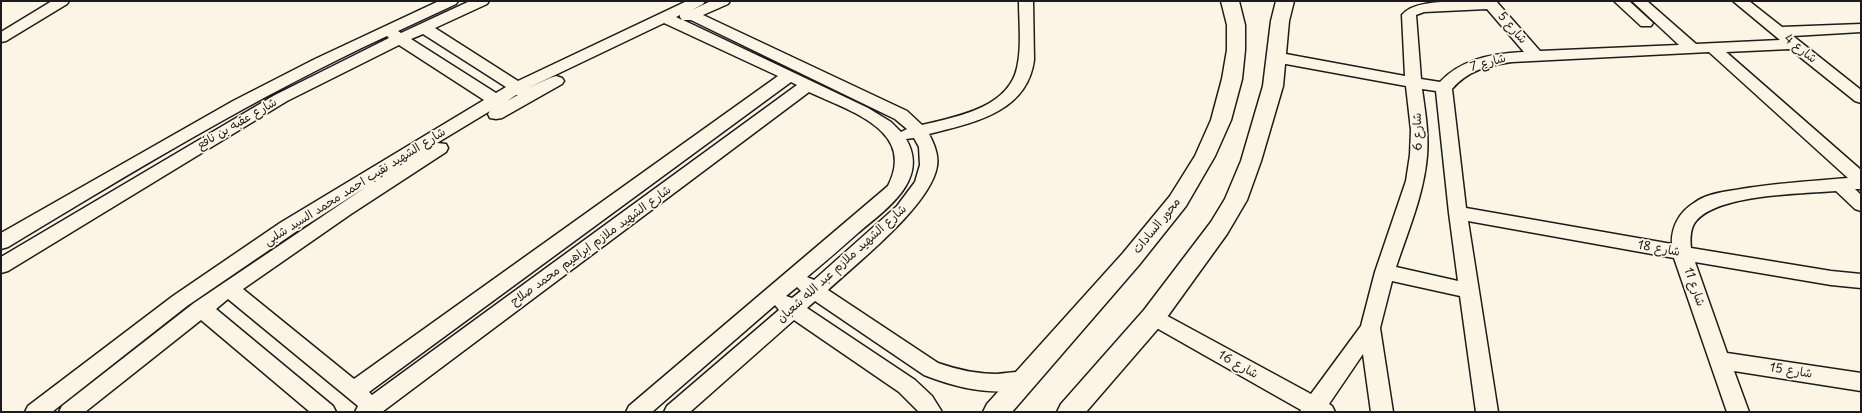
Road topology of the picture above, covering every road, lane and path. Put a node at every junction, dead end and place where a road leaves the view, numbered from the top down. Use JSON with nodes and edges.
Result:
{"nodes":[{"id":1,"x":43,"y":1,"type":"edge"},
{"id":2,"x":62,"y":1,"type":"edge"},
{"id":3,"x":451,"y":1,"type":"edge"},
{"id":4,"x":723,"y":1,"type":"edge"},
{"id":5,"x":1026,"y":1,"type":"edge"},
{"id":6,"x":1230,"y":1,"type":"edge"},
{"id":7,"x":1285,"y":1,"type":"edge"},
{"id":8,"x":1621,"y":1,"type":"edge"},
{"id":9,"x":1639,"y":1,"type":"edge"},
{"id":10,"x":1740,"y":1,"type":"edge"},
{"id":11,"x":476,"y":2,"type":"edge"},
{"id":12,"x":1490,"y":3,"type":"edge"},
{"id":13,"x":682,"y":13,"type":"edge"},
{"id":14,"x":1,"y":26,"type":"edge"},
{"id":15,"x":424,"y":28,"type":"junction"},
{"id":16,"x":1861,"y":28,"type":"edge"},
{"id":17,"x":1779,"y":32,"type":"junction"},
{"id":18,"x":394,"y":35,"type":"junction"},
{"id":19,"x":1,"y":38,"type":"edge"},
{"id":20,"x":1794,"y":44,"type":"junction"},
{"id":21,"x":1692,"y":48,"type":"junction"},
{"id":22,"x":1713,"y":48,"type":"junction"},
{"id":23,"x":1674,"y":49,"type":"junction"},
{"id":24,"x":1535,"y":55,"type":"junction"},
{"id":25,"x":1275,"y":57,"type":"junction"},
{"id":26,"x":789,"y":76,"type":"junction"},
{"id":27,"x":1413,"y":82,"type":"junction"},
{"id":28,"x":808,"y":85,"type":"junction"},
{"id":29,"x":1444,"y":88,"type":"junction"},
{"id":30,"x":523,"y":92,"type":"junction"},
{"id":31,"x":1861,"y":98,"type":"edge"},
{"id":32,"x":500,"y":104,"type":"junction"},
{"id":33,"x":919,"y":131,"type":"junction"},
{"id":34,"x":896,"y":137,"type":"junction"},
{"id":35,"x":1861,"y":182,"type":"edge"},
{"id":36,"x":1840,"y":185,"type":"junction"},
{"id":37,"x":1861,"y":205,"type":"edge"},
{"id":38,"x":1458,"y":213,"type":"junction"},
{"id":39,"x":1,"y":242,"type":"edge"},
{"id":40,"x":1682,"y":253,"type":"junction"},
{"id":41,"x":1,"y":266,"type":"edge"},
{"id":42,"x":1385,"y":272,"type":"junction"},
{"id":43,"x":794,"y":277,"type":"junction"},
{"id":44,"x":1861,"y":281,"type":"edge"},
{"id":45,"x":229,"y":288,"type":"junction"},
{"id":46,"x":815,"y":290,"type":"junction"},
{"id":47,"x":1469,"y":291,"type":"junction"},
{"id":48,"x":773,"y":296,"type":"junction"},
{"id":49,"x":201,"y":308,"type":"junction"},
{"id":50,"x":793,"y":309,"type":"junction"},
{"id":51,"x":1153,"y":317,"type":"junction"},
{"id":52,"x":1370,"y":328,"type":"junction"},
{"id":53,"x":1720,"y":360,"type":"junction"},
{"id":54,"x":1024,"y":380,"type":"junction"},
{"id":55,"x":1861,"y":382,"type":"edge"},
{"id":56,"x":354,"y":391,"type":"junction"},
{"id":57,"x":373,"y":410,"type":"edge"},
{"id":58,"x":1317,"y":410,"type":"edge"},
{"id":59,"x":36,"y":412,"type":"edge"},
{"id":60,"x":70,"y":412,"type":"edge"},
{"id":61,"x":325,"y":412,"type":"edge"},
{"id":62,"x":637,"y":412,"type":"edge"},
{"id":63,"x":675,"y":412,"type":"edge"},
{"id":64,"x":931,"y":412,"type":"edge"},
{"id":65,"x":996,"y":412,"type":"edge"},
{"id":66,"x":1070,"y":412,"type":"edge"},
{"id":67,"x":1382,"y":412,"type":"edge"},
{"id":68,"x":1487,"y":412,"type":"edge"},
{"id":69,"x":1738,"y":412,"type":"edge"}],
"edges":[{"from":1,"to":14,"type":"street"},
{"from":2,"to":19,"type":"street"},
{"from":3,"to":18,"type":"street","name":"شارع عقبه بن نافع"},
{"from":4,"to":13,"type":"street","name":"شارع الشهيد نقيب احمد محمد السيد شلبى"},
{"from":5,"to":33,"type":"street"},
{"from":6,"to":54,"type":"street","name":"محور السادات"},
{"from":7,"to":25,"type":"street"},
{"from":8,"to":23,"type":"street"},
{"from":9,"to":21,"type":"street"},
{"from":10,"to":17,"type":"street","name":"شارع 4"},
{"from":11,"to":15,"type":"street","name":"شارع عقبه بن نافع"},
{"from":12,"to":24,"type":"street","name":"شارع 5"},
{"from":12,"to":27,"type":"street","name":"شارع 6"},
{"from":13,"to":26,"type":"street","name":"شارع الشهيد ملازم عبد الله شعبان"},
{"from":13,"to":30,"type":"street","name":"شارع الشهيد نقيب احمد محمد السيد شلبى"},
{"from":13,"to":33,"type":"street","name":"شارع الشهيد ملازم عبد الله شعبان"},
{"from":15,"to":18,"type":"street","name":"شارع عقبه بن نافع"},
{"from":15,"to":30,"type":"street"},
{"from":16,"to":17,"type":"street"},
{"from":17,"to":20,"type":"street","name":"شارع 4"},
{"from":18,"to":32,"type":"street"},
{"from":18,"to":39,"type":"street","name":"شارع عقبه بن نافع"},
{"from":18,"to":41,"type":"street","name":"شارع عقبه بن نافع"},
{"from":20,"to":22,"type":"street","name":"شارع 7"},
{"from":20,"to":31,"type":"street","name":"شارع 4"},
{"from":21,"to":22,"type":"street","name":"شارع 7"},
{"from":21,"to":23,"type":"street","name":"شارع 7"},
{"from":22,"to":35,"type":"street"},
{"from":23,"to":24,"type":"street","name":"شارع 7"},
{"from":24,"to":29,"type":"street","name":"شارع 7"},
{"from":25,"to":27,"type":"street"},
{"from":25,"to":51,"type":"street"},
{"from":26,"to":28,"type":"street","name":"شارع الشهيد ملازم عبد الله شعبان"},
{"from":26,"to":56,"type":"street","name":"شارع الشهيد ملازم ابراهيم محمد صلاح"},
{"from":27,"to":29,"type":"street"},
{"from":27,"to":42,"type":"street","name":"شارع 6"},
{"from":28,"to":34,"type":"street","name":"شارع الشهيد ملازم عبد الله شعبان"},
{"from":28,"to":57,"type":"street","name":"شارع الشهيد ملازم ابراهيم محمد صلاح"},
{"from":29,"to":38,"type":"street"},
{"from":30,"to":32,"type":"street","name":"شارع الشهيد نقيب احمد محمد السيد شلبى"},
{"from":32,"to":45,"type":"street","name":"شارع الشهيد نقيب احمد محمد السيد شلبى"},
{"from":32,"to":59,"type":"street","name":"شارع الشهيد نقيب احمد محمد السيد شلبى"},
{"from":33,"to":34,"type":"street"},
{"from":33,"to":46,"type":"street","name":"شارع الشهيد ملازم عبد الله شعبان"},
{"from":34,"to":43,"type":"street","name":"شارع الشهيد ملازم عبد الله شعبان"},
{"from":35,"to":36,"type":"street","name":"شارع 11"},
{"from":36,"to":37,"type":"street"},
{"from":36,"to":40,"type":"street","name":"شارع 11"},
{"from":38,"to":40,"type":"street","name":"شارع 18"},
{"from":38,"to":47,"type":"street"},
{"from":40,"to":44,"type":"street","name":"شارع 18"},
{"from":40,"to":53,"type":"street","name":"شارع 11"},
{"from":42,"to":47,"type":"street"},
{"from":42,"to":52,"type":"street","name":"شارع 6"},
{"from":43,"to":46,"type":"street"},
{"from":43,"to":48,"type":"street","name":"شارع الشهيد ملازم عبد الله شعبان"},
{"from":45,"to":49,"type":"street","name":"شارع الشهيد نقيب احمد محمد السيد شلبى"},
{"from":45,"to":56,"type":"street"},
{"from":46,"to":50,"type":"street","name":"شارع الشهيد ملازم عبد الله شعبان"},
{"from":46,"to":54,"type":"street"},
{"from":47,"to":68,"type":"street"},
{"from":48,"to":50,"type":"street"},
{"from":48,"to":62,"type":"street","name":"شارع الشهيد ملازم عبد الله شعبان"},
{"from":49,"to":60,"type":"street","name":"شارع الشهيد نقيب احمد محمد السيد شلبى"},
{"from":49,"to":61,"type":"street"},
{"from":50,"to":63,"type":"street","name":"شارع الشهيد ملازم عبد الله شعبان"},
{"from":50,"to":64,"type":"street"},
{"from":51,"to":58,"type":"street","name":"شارع 16"},
{"from":51,"to":66,"type":"street"},
{"from":52,"to":58,"type":"street","name":"شارع 6"},
{"from":52,"to":67,"type":"street","name":"شارع 6"},
{"from":53,"to":55,"type":"street","name":"شارع 15"},
{"from":53,"to":69,"type":"street","name":"شارع 11"},
{"from":54,"to":65,"type":"street","name":"محور السادات"},
{"from":56,"to":57,"type":"street"}]}
